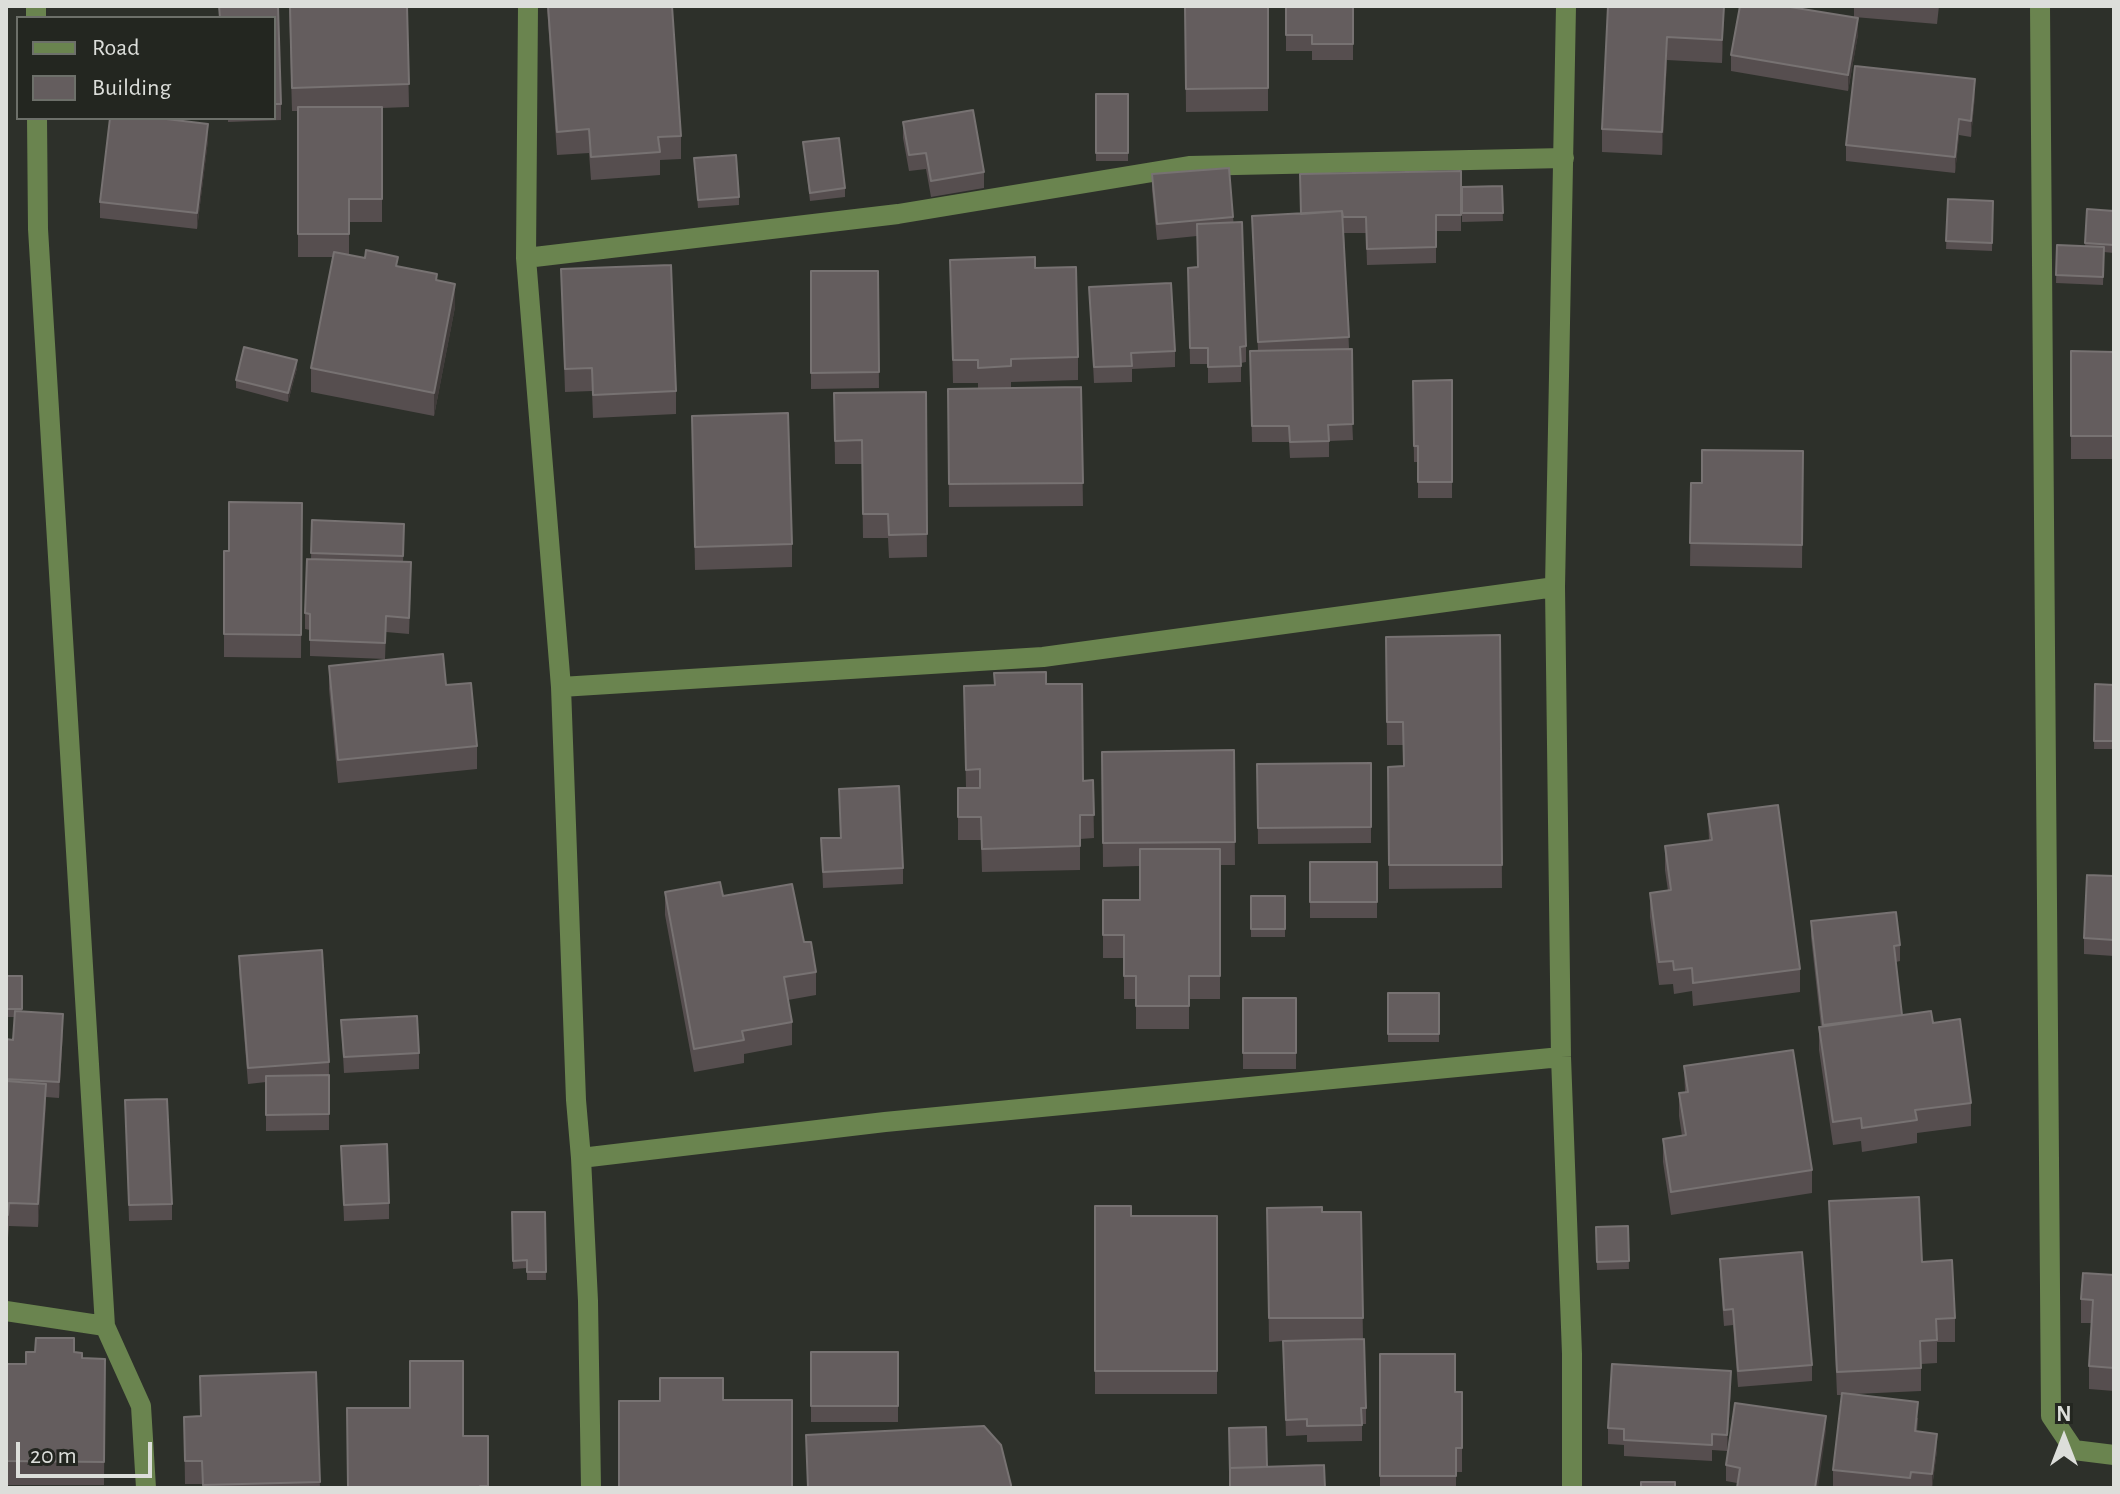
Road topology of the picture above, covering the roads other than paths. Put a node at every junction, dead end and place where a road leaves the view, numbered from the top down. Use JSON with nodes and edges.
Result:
{"nodes":[{"id":1,"x":528,"y":6,"type":"edge"},
{"id":2,"x":1566,"y":6,"type":"edge"},
{"id":3,"x":2040,"y":6,"type":"edge"},
{"id":4,"x":37,"y":120,"type":"edge"},
{"id":5,"x":1564,"y":158,"type":"junction"},
{"id":6,"x":526,"y":258,"type":"junction"},
{"id":7,"x":1555,"y":587,"type":"junction"},
{"id":8,"x":561,"y":687,"type":"junction"},
{"id":9,"x":1561,"y":1057,"type":"junction"},
{"id":10,"x":581,"y":1158,"type":"junction"},
{"id":11,"x":6,"y":1311,"type":"edge"},
{"id":12,"x":105,"y":1326,"type":"junction"},
{"id":13,"x":2114,"y":1455,"type":"edge"},
{"id":14,"x":146,"y":1488,"type":"edge"},
{"id":15,"x":591,"y":1488,"type":"edge"},
{"id":16,"x":1572,"y":1488,"type":"edge"}],
"edges":[{"from":1,"to":6,"type":"street"},
{"from":2,"to":5,"type":"street"},
{"from":3,"to":13,"type":"street"},
{"from":4,"to":12,"type":"street"},
{"from":5,"to":6,"type":"street"},
{"from":5,"to":7,"type":"street"},
{"from":6,"to":8,"type":"street"},
{"from":7,"to":8,"type":"street"},
{"from":7,"to":9,"type":"street"},
{"from":8,"to":10,"type":"street"},
{"from":9,"to":10,"type":"street"},
{"from":9,"to":16,"type":"street"},
{"from":10,"to":15,"type":"street"},
{"from":11,"to":12,"type":"street"},
{"from":12,"to":14,"type":"street"}]}
